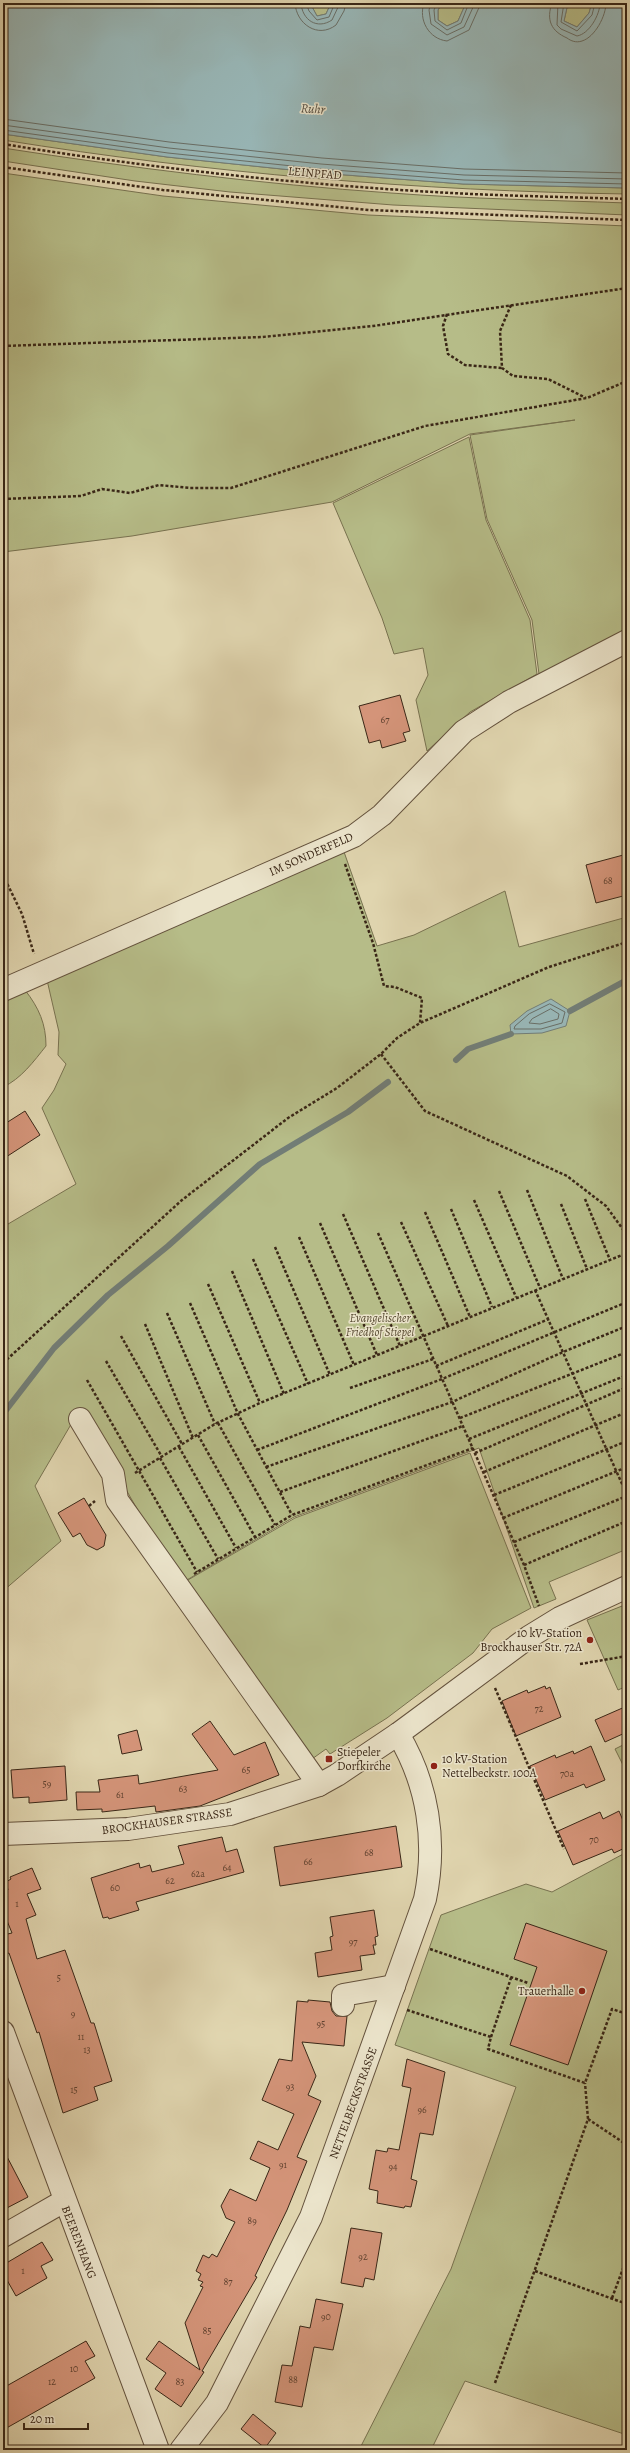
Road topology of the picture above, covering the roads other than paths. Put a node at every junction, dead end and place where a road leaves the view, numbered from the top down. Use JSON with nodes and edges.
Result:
{"nodes":[{"id":1,"x":627,"y":641,"type":"edge"},
{"id":2,"x":3,"y":990,"type":"edge"},
{"id":3,"x":80,"y":1419,"type":"dead end"},
{"id":4,"x":627,"y":1587,"type":"edge"},
{"id":5,"x":398,"y":1734,"type":"junction"},
{"id":6,"x":319,"y":1784,"type":"junction"},
{"id":7,"x":3,"y":1834,"type":"edge"},
{"id":8,"x":391,"y":1995,"type":"junction"},
{"id":9,"x":343,"y":2005,"type":"dead end"},
{"id":10,"x":3,"y":2032,"type":"edge"},
{"id":11,"x":64,"y":2201,"type":"junction"},
{"id":12,"x":3,"y":2236,"type":"edge"},
{"id":13,"x":158,"y":2450,"type":"edge"},
{"id":14,"x":181,"y":2450,"type":"edge"}],
"edges":[{"from":1,"to":2,"type":"street","name":"IM SONDERFELD"},
{"from":3,"to":6,"type":"street"},
{"from":4,"to":5,"type":"street","name":"BROCKHAUSER STRASSE"},
{"from":5,"to":6,"type":"street","name":"BROCKHAUSER STRASSE"},
{"from":5,"to":8,"type":"street","name":"NETTELBECKSTRASSE"},
{"from":6,"to":7,"type":"street","name":"BROCKHAUSER STRASSE"},
{"from":8,"to":9,"type":"street"},
{"from":8,"to":14,"type":"street","name":"NETTELBECKSTRASSE"},
{"from":10,"to":11,"type":"street","name":"BEERENHANG"},
{"from":11,"to":12,"type":"street"},
{"from":11,"to":13,"type":"street","name":"BEERENHANG"}]}
